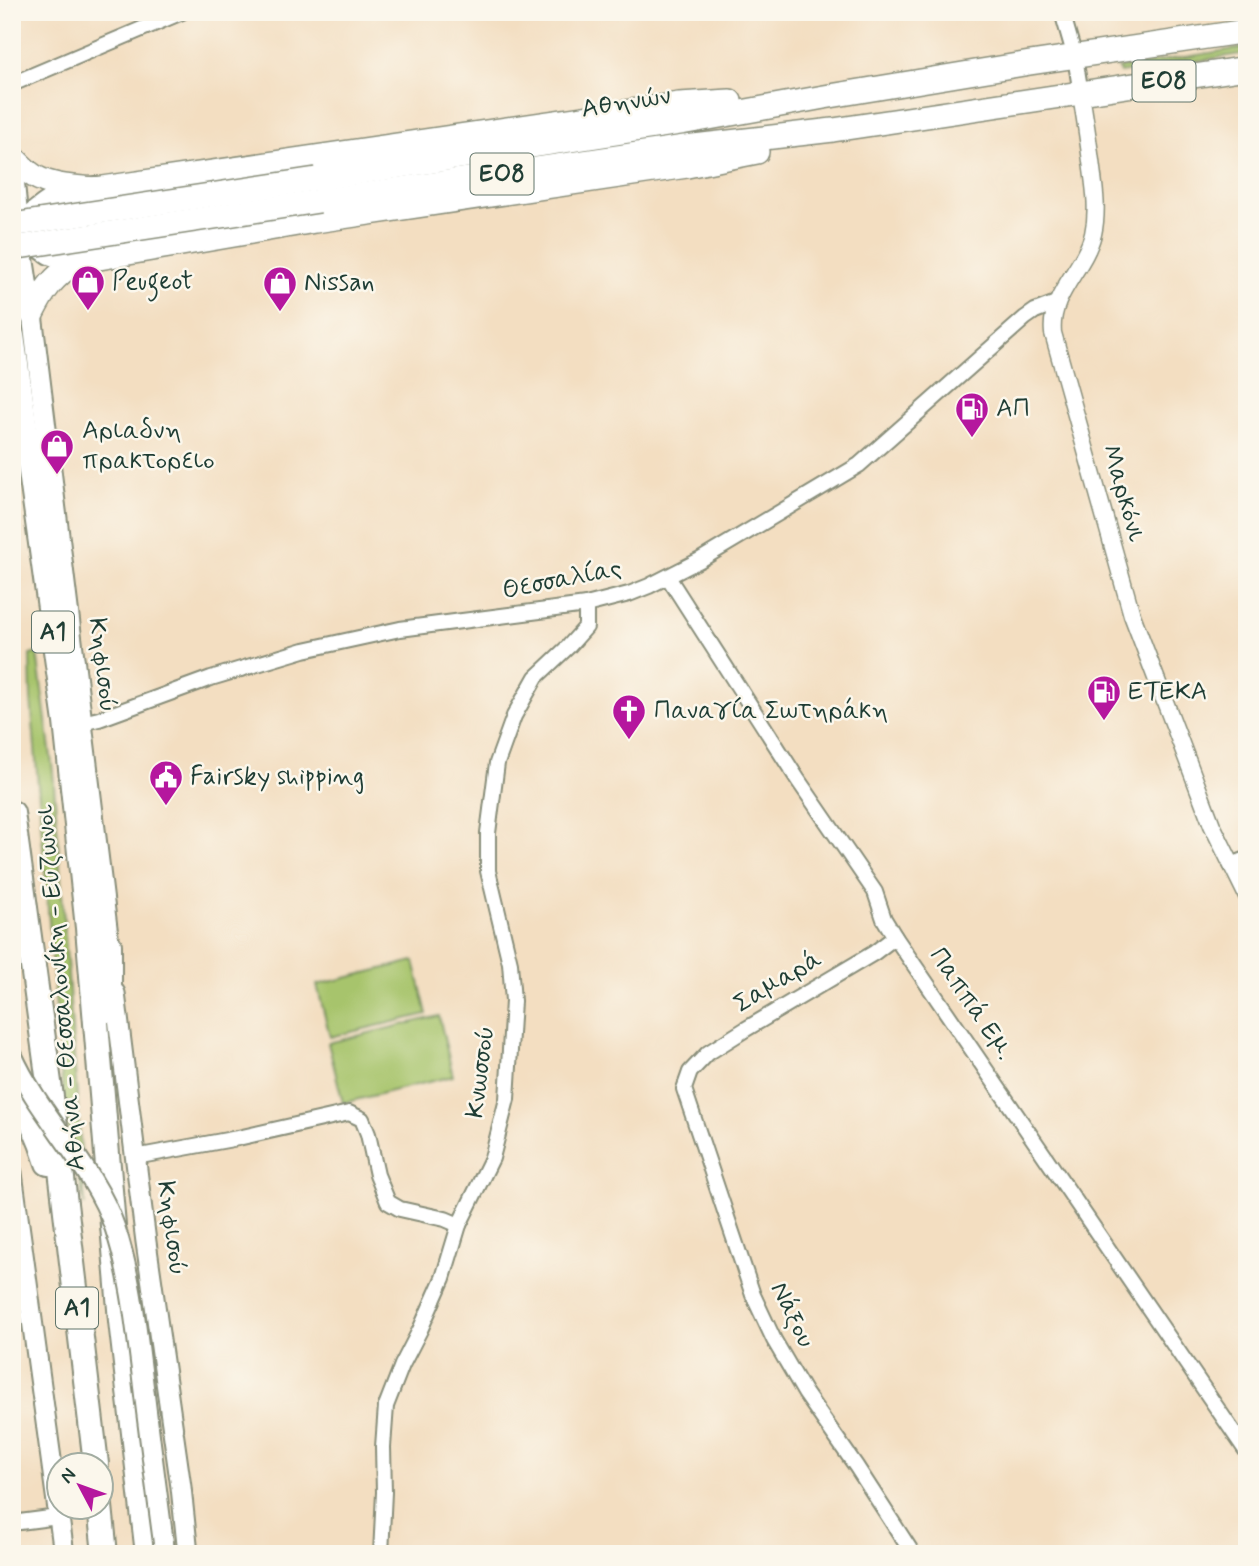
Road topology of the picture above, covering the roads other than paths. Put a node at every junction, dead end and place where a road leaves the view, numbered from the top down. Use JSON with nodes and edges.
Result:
{"nodes":[{"id":1,"x":182,"y":12,"type":"edge"},
{"id":2,"x":1062,"y":12,"type":"edge"},
{"id":3,"x":1247,"y":31,"type":"edge"},
{"id":4,"x":1075,"y":57,"type":"junction"},
{"id":5,"x":1247,"y":68,"type":"edge"},
{"id":6,"x":12,"y":84,"type":"edge"},
{"id":7,"x":1081,"y":94,"type":"junction"},
{"id":8,"x":824,"y":97,"type":"junction"},
{"id":9,"x":833,"y":130,"type":"junction"},
{"id":10,"x":12,"y":157,"type":"edge"},
{"id":11,"x":96,"y":189,"type":"junction"},
{"id":12,"x":317,"y":190,"type":"junction"},
{"id":13,"x":14,"y":232,"type":"edge"},
{"id":14,"x":76,"y":262,"type":"junction"},
{"id":15,"x":1056,"y":303,"type":"junction"},
{"id":16,"x":32,"y":314,"type":"junction"},
{"id":17,"x":12,"y":336,"type":"edge"},
{"id":18,"x":668,"y":577,"type":"junction"},
{"id":19,"x":586,"y":605,"type":"junction"},
{"id":20,"x":82,"y":723,"type":"junction"},
{"id":21,"x":12,"y":813,"type":"edge"},
{"id":22,"x":1239,"y":862,"type":"edge"},
{"id":23,"x":1247,"y":896,"type":"edge"},
{"id":24,"x":895,"y":937,"type":"junction"},
{"id":25,"x":109,"y":945,"type":"junction"},
{"id":26,"x":12,"y":1055,"type":"edge"},
{"id":27,"x":690,"y":1072,"type":"joint"},
{"id":28,"x":12,"y":1083,"type":"edge"},
{"id":29,"x":107,"y":1157,"type":"junction"},
{"id":30,"x":135,"y":1157,"type":"junction"},
{"id":31,"x":12,"y":1173,"type":"edge"},
{"id":32,"x":64,"y":1210,"type":"junction"},
{"id":33,"x":459,"y":1225,"type":"junction"},
{"id":34,"x":49,"y":1450,"type":"edge"},
{"id":35,"x":94,"y":1450,"type":"edge"},
{"id":36,"x":1247,"y":1452,"type":"edge"},
{"id":37,"x":46,"y":1518,"type":"edge"},
{"id":38,"x":58,"y":1520,"type":"edge"},
{"id":39,"x":102,"y":1520,"type":"edge"},
{"id":40,"x":12,"y":1522,"type":"edge"},
{"id":41,"x":64,"y":1554,"type":"edge"},
{"id":42,"x":106,"y":1554,"type":"edge"},
{"id":43,"x":148,"y":1554,"type":"edge"},
{"id":44,"x":165,"y":1554,"type":"edge"},
{"id":45,"x":188,"y":1554,"type":"edge"},
{"id":46,"x":381,"y":1554,"type":"edge"},
{"id":47,"x":913,"y":1554,"type":"edge"}],
"edges":[{"from":1,"to":6,"type":"street"},
{"from":2,"to":4,"type":"street"},
{"from":3,"to":4,"type":"highway","name":"Αθηνών","number":"ΕΟ8"},
{"from":4,"to":7,"type":"street"},
{"from":4,"to":8,"type":"highway","name":"Αθηνών","number":"ΕΟ8"},
{"from":5,"to":7,"type":"highway","name":"Αθηνών","number":"ΕΟ8"},
{"from":7,"to":9,"type":"highway","name":"Αθηνών","number":"ΕΟ8"},
{"from":7,"to":15,"type":"street","name":"Μαρκόνι"},
{"from":8,"to":11,"type":"highway"},
{"from":8,"to":12,"type":"highway","name":"Αθηνών","number":"ΕΟ8"},
{"from":9,"to":12,"type":"highway","name":"Αθηνών","number":"ΕΟ8"},
{"from":9,"to":14,"type":"highway"},
{"from":10,"to":11,"type":"highway"},
{"from":10,"to":13,"type":"main road","name":"Κηφισού"},
{"from":11,"to":13,"type":"highway"},
{"from":12,"to":13,"type":"highway","name":"Αθηνών","number":"ΕΟ8","bridge":true},
{"from":13,"to":14,"type":"highway"},
{"from":13,"to":16,"type":"main road","name":"Κηφισού"},
{"from":14,"to":16,"type":"highway"},
{"from":15,"to":18,"type":"street","name":"Θεσσαλίας"},
{"from":15,"to":22,"type":"street","name":"Μαρκόνι"},
{"from":16,"to":20,"type":"main road","name":"Κηφισού"},
{"from":17,"to":29,"type":"highway","name":"Αθήνα - Θεσσαλονίκη - Εύζωνοι","number":"Α1"},
{"from":18,"to":19,"type":"street","name":"Θεσσαλίας"},
{"from":18,"to":24,"type":"street","name":"Παππά Εμ."},
{"from":19,"to":20,"type":"street","name":"Θεσσαλίας"},
{"from":19,"to":33,"type":"street","name":"Κνωσσού"},
{"from":20,"to":25,"type":"main road","name":"Κηφισού"},
{"from":21,"to":32,"type":"highway","name":"Αθήνα - Θεσσαλονίκη - Εύζωνοι","number":"Α1"},
{"from":22,"to":23,"type":"street","name":"Μαρκόνι"},
{"from":24,"to":27,"type":"street","name":"Σαμαρά"},
{"from":24,"to":36,"type":"street","name":"Παππά Εμ."},
{"from":25,"to":29,"type":"highway"},
{"from":25,"to":30,"type":"main road","name":"Κηφισού"},
{"from":26,"to":44,"type":"main road","bridge":true},
{"from":27,"to":47,"type":"street","name":"Νάξου"},
{"from":28,"to":32,"type":"highway"},
{"from":29,"to":43,"type":"highway","name":"Αθήνα - Θεσσαλονίκη - Εύζωνοι","number":"Α1"},
{"from":30,"to":33,"type":"street"},
{"from":30,"to":45,"type":"main road","name":"Κηφισού"},
{"from":31,"to":34,"type":"main road"},
{"from":32,"to":35,"type":"highway","name":"Αθήνα - Θεσσαλονίκη - Εύζωνοι","number":"Α1"},
{"from":33,"to":46,"type":"street","name":"Κνωσσού"},
{"from":37,"to":40,"type":"street"},
{"from":38,"to":41,"type":"main road"},
{"from":39,"to":42,"type":"highway"}]}
